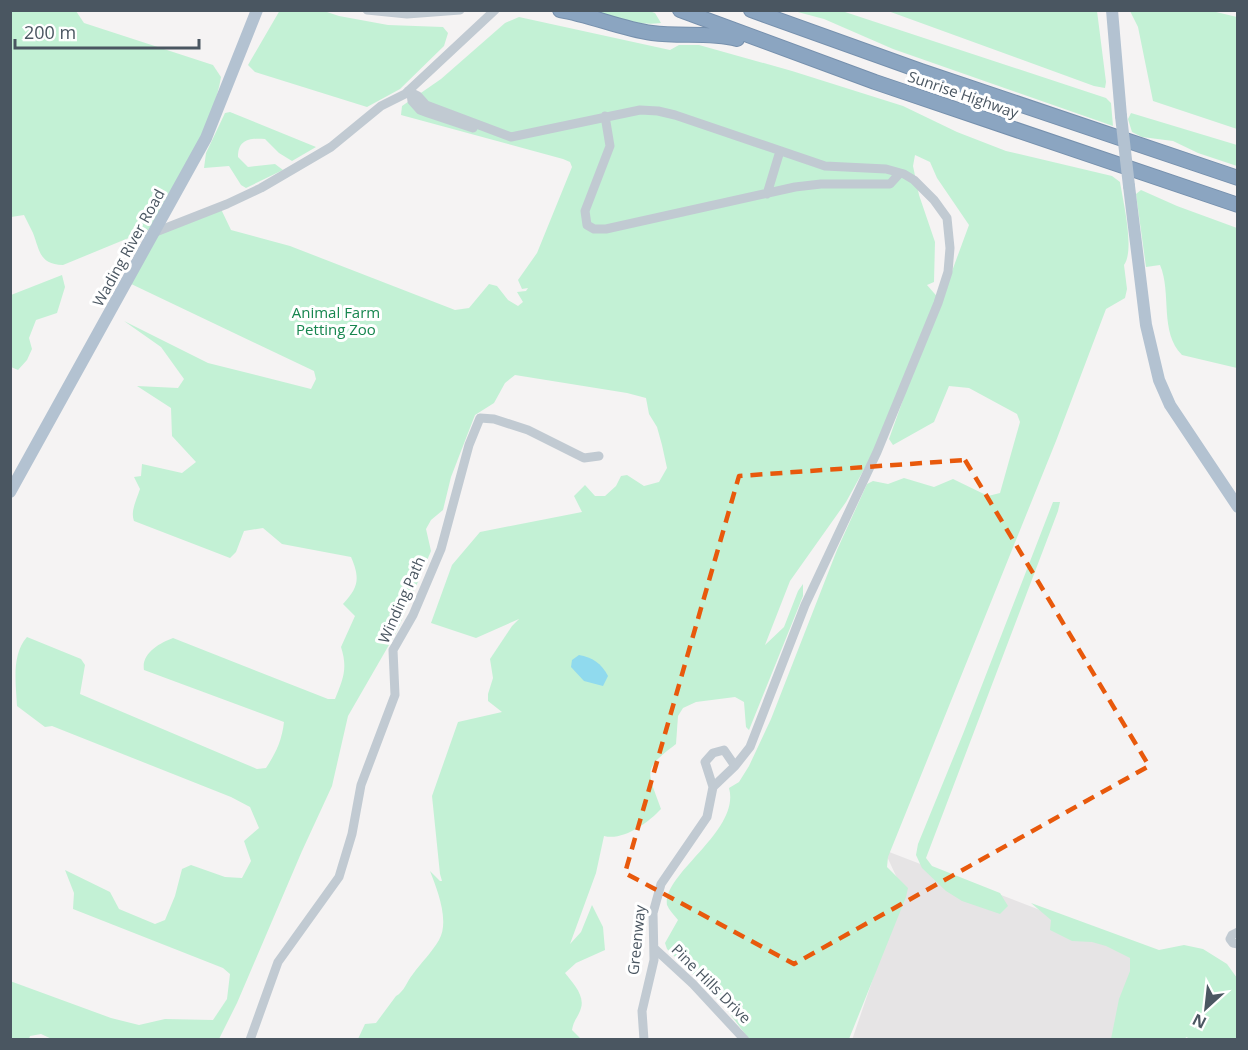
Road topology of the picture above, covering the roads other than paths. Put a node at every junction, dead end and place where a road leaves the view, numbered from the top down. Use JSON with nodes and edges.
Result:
{"nodes":[{"id":1,"x":257,"y":10,"type":"edge"},
{"id":2,"x":367,"y":10,"type":"edge"},
{"id":3,"x":460,"y":10,"type":"edge"},
{"id":4,"x":495,"y":10,"type":"edge"},
{"id":5,"x":560,"y":10,"type":"edge"},
{"id":6,"x":680,"y":10,"type":"edge"},
{"id":7,"x":751,"y":10,"type":"edge"},
{"id":8,"x":762,"y":10,"type":"edge"},
{"id":9,"x":1112,"y":10,"type":"edge"},
{"id":10,"x":793,"y":26,"type":"junction"},
{"id":11,"x":811,"y":59,"type":"junction"},
{"id":12,"x":410,"y":93,"type":"junction"},
{"id":13,"x":605,"y":116,"type":"junction"},
{"id":14,"x":780,"y":151,"type":"junction"},
{"id":15,"x":900,"y":173,"type":"junction"},
{"id":16,"x":1238,"y":178,"type":"edge"},
{"id":17,"x":767,"y":194,"type":"junction"},
{"id":18,"x":1238,"y":205,"type":"edge"},
{"id":19,"x":153,"y":233,"type":"junction"},
{"id":20,"x":598,"y":456,"type":"dead end"},
{"id":21,"x":10,"y":492,"type":"edge"},
{"id":22,"x":1238,"y":507,"type":"edge"},
{"id":23,"x":735,"y":766,"type":"junction"},
{"id":24,"x":712,"y":787,"type":"junction"},
{"id":25,"x":1237,"y":934,"type":"edge"},
{"id":26,"x":1238,"y":944,"type":"edge"},
{"id":27,"x":655,"y":949,"type":"junction"},
{"id":28,"x":250,"y":1040,"type":"edge"},
{"id":29,"x":644,"y":1040,"type":"edge"},
{"id":30,"x":745,"y":1040,"type":"edge"}],
"edges":[{"from":1,"to":19,"type":"main road","name":"Wading River Road"},
{"from":2,"to":3,"type":"street"},
{"from":4,"to":12,"type":"street"},
{"from":5,"to":11,"type":"highway"},
{"from":6,"to":11,"type":"highway","name":"Sunrise Highway"},
{"from":7,"to":10,"type":"highway","name":"Sunrise Highway"},
{"from":8,"to":10,"type":"highway"},
{"from":9,"to":22,"type":"main road","bridge":true},
{"from":10,"to":16,"type":"highway","name":"Sunrise Highway"},
{"from":11,"to":18,"type":"highway","name":"Sunrise Highway"},
{"from":12,"to":13,"type":"street"},
{"from":12,"to":19,"type":"street"},
{"from":13,"to":14,"type":"street"},
{"from":13,"to":17,"type":"street"},
{"from":14,"to":15,"type":"street"},
{"from":14,"to":17,"type":"street"},
{"from":15,"to":17,"type":"street"},
{"from":15,"to":23,"type":"street"},
{"from":19,"to":21,"type":"main road","name":"Wading River Road"},
{"from":20,"to":28,"type":"street","name":"Winding Path"},
{"from":23,"to":24,"type":"street"},
{"from":23,"to":24,"type":"street","name":"Greenway"},
{"from":24,"to":27,"type":"street","name":"Greenway"},
{"from":25,"to":26,"type":"street"},
{"from":27,"to":29,"type":"street","name":"Greenway"},
{"from":27,"to":30,"type":"street","name":"Pine Hills Drive"}]}
